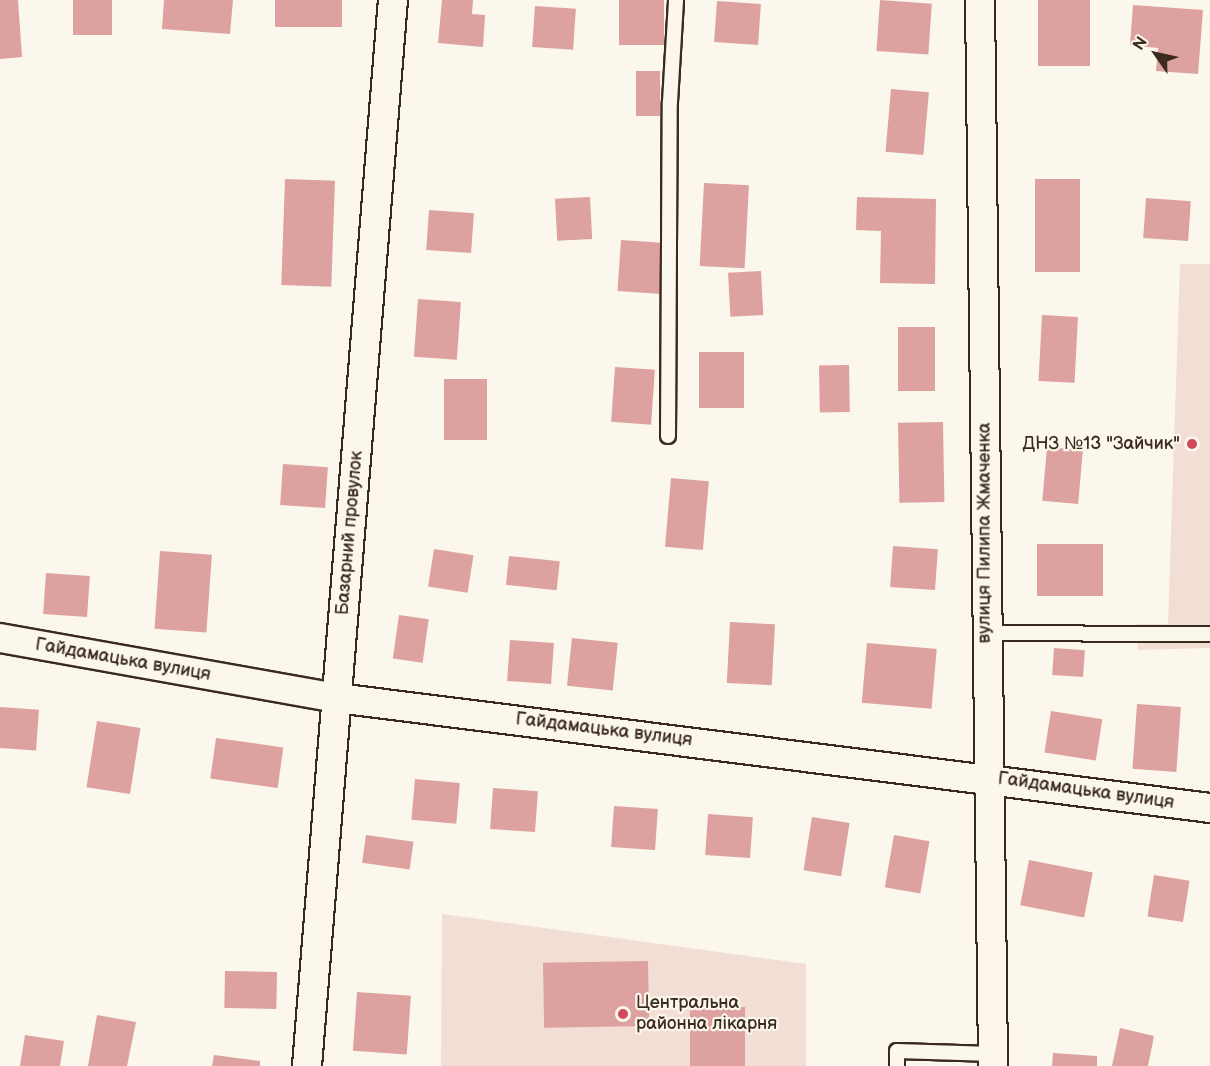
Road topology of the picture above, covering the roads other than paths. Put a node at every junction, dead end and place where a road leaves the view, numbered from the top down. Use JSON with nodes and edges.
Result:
{"nodes":[{"id":1,"x":393,"y":0,"type":"edge"},
{"id":2,"x":676,"y":0,"type":"edge"},
{"id":3,"x":980,"y":0,"type":"edge"},
{"id":4,"x":668,"y":436,"type":"dead end"},
{"id":5,"x":986,"y":633,"type":"junction"},
{"id":6,"x":1210,"y":634,"type":"edge"},
{"id":7,"x":0,"y":638,"type":"edge"},
{"id":8,"x":337,"y":698,"type":"junction"},
{"id":9,"x":987,"y":777,"type":"junction"},
{"id":10,"x":1210,"y":808,"type":"edge"},
{"id":11,"x":993,"y":1060,"type":"edge"},
{"id":12,"x":307,"y":1066,"type":"edge"},
{"id":13,"x":897,"y":1066,"type":"edge"}],
"edges":[{"from":1,"to":8,"type":"street","name":"Базарний провулок"},
{"from":2,"to":4,"type":"lane"},
{"from":3,"to":5,"type":"street","name":"вулиця Пилипа Жмаченка"},
{"from":5,"to":6,"type":"lane"},
{"from":5,"to":9,"type":"street","name":"вулиця Пилипа Жмаченка"},
{"from":7,"to":8,"type":"street","name":"Гайдамацька вулиця"},
{"from":8,"to":9,"type":"street","name":"Гайдамацька вулиця"},
{"from":8,"to":12,"type":"street","name":"Базарний провулок"},
{"from":9,"to":10,"type":"street","name":"Гайдамацька вулиця"},
{"from":9,"to":11,"type":"street","name":"вулиця Пилипа Жмаченка"},
{"from":11,"to":13,"type":"lane"}]}
